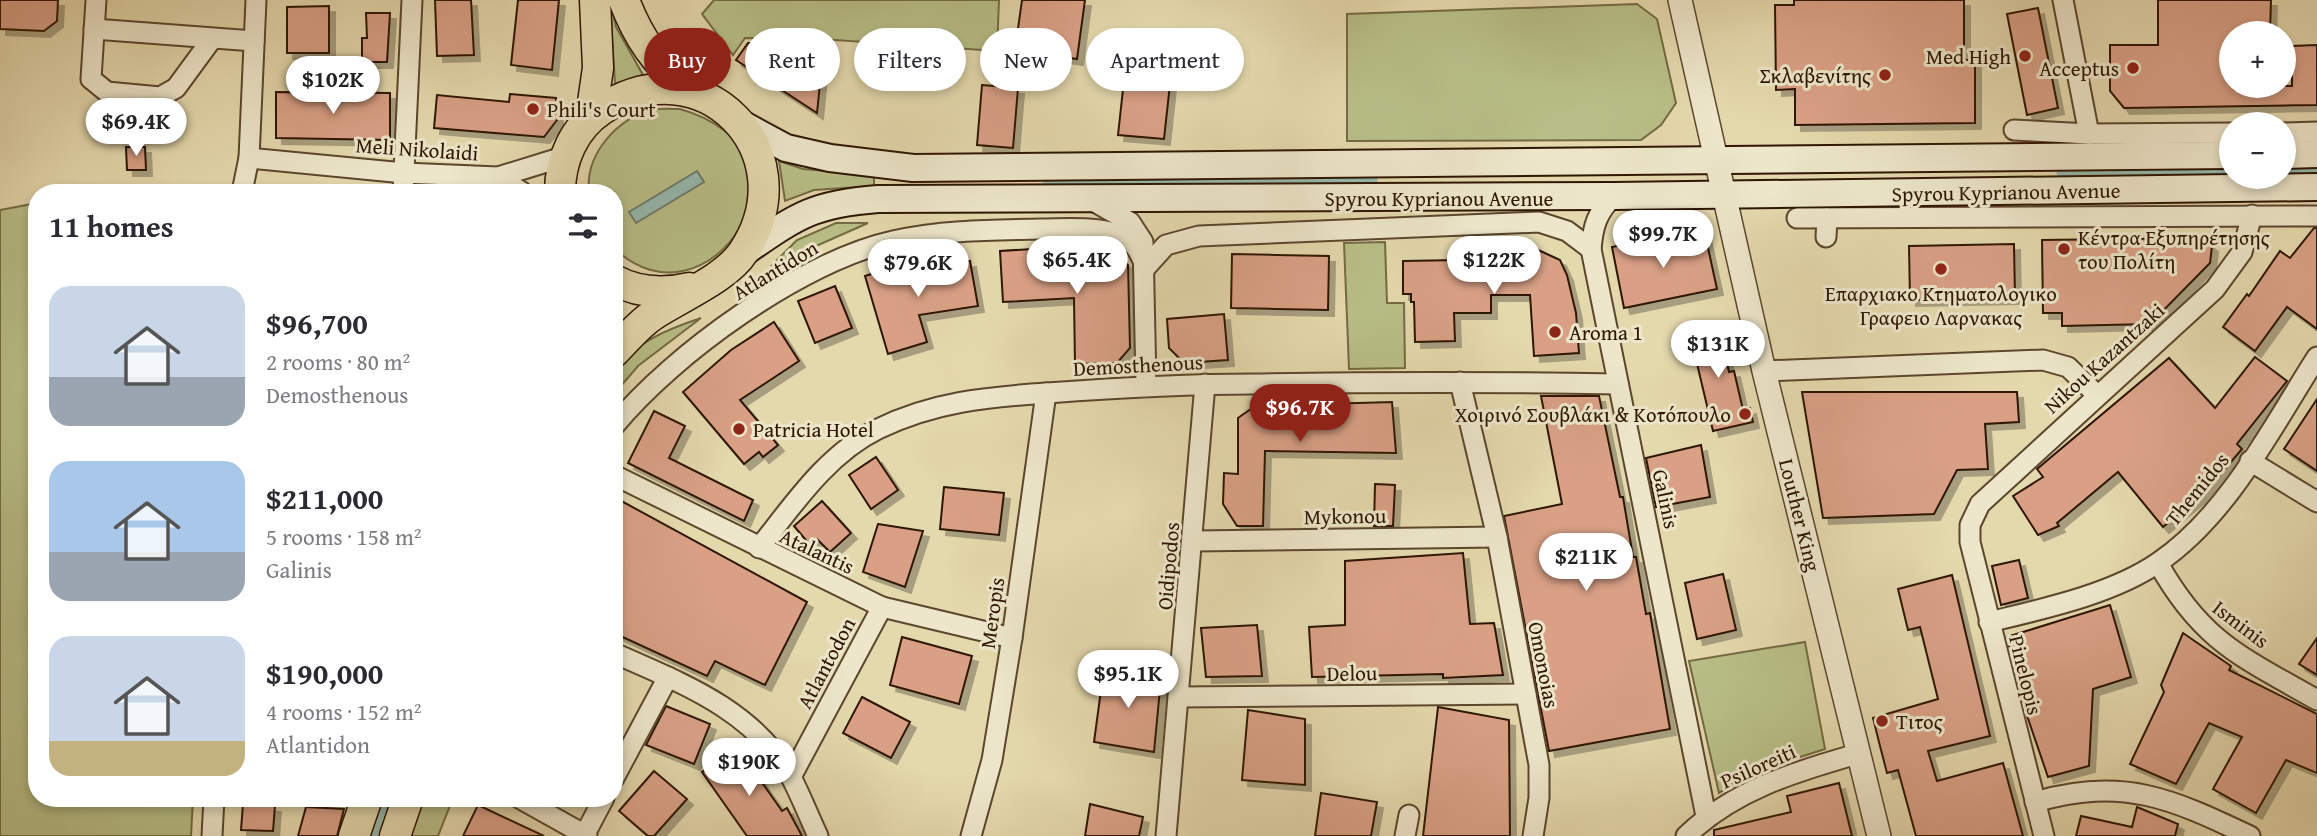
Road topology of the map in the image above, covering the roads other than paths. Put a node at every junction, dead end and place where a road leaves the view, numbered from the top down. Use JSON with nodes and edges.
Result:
{"nodes":[{"id":1,"x":96,"y":0,"type":"edge"},
{"id":2,"x":256,"y":0,"type":"edge"},
{"id":3,"x":412,"y":0,"type":"edge"},
{"id":4,"x":595,"y":0,"type":"edge"},
{"id":5,"x":624,"y":0,"type":"edge"},
{"id":6,"x":1680,"y":0,"type":"edge"},
{"id":7,"x":2063,"y":0,"type":"edge"},
{"id":8,"x":94,"y":29,"type":"junction"},
{"id":9,"x":212,"y":40,"type":"junction"},
{"id":10,"x":254,"y":41,"type":"junction"},
{"id":11,"x":644,"y":44,"type":"edge"},
{"id":12,"x":644,"y":90,"type":"edge"},
{"id":13,"x":688,"y":91,"type":"edge"},
{"id":14,"x":591,"y":117,"type":"junction"},
{"id":15,"x":740,"y":123,"type":"junction"},
{"id":16,"x":2014,"y":130,"type":"dead end"},
{"id":17,"x":2317,"y":132,"type":"edge"},
{"id":18,"x":2219,"y":133,"type":"edge"},
{"id":19,"x":2296,"y":133,"type":"edge"},
{"id":20,"x":2089,"y":134,"type":"junction"},
{"id":21,"x":2317,"y":154,"type":"edge"},
{"id":22,"x":2296,"y":155,"type":"edge"},
{"id":23,"x":566,"y":156,"type":"junction"},
{"id":24,"x":2219,"y":156,"type":"edge"},
{"id":25,"x":249,"y":158,"type":"junction"},
{"id":26,"x":1714,"y":160,"type":"junction"},
{"id":27,"x":498,"y":177,"type":"junction"},
{"id":28,"x":404,"y":183,"type":"edge"},
{"id":29,"x":244,"y":184,"type":"edge"},
{"id":30,"x":509,"y":184,"type":"edge"},
{"id":31,"x":561,"y":184,"type":"edge"},
{"id":32,"x":2317,"y":187,"type":"edge"},
{"id":33,"x":1722,"y":195,"type":"junction"},
{"id":34,"x":1614,"y":196,"type":"junction"},
{"id":35,"x":1091,"y":201,"type":"junction"},
{"id":36,"x":2252,"y":215,"type":"junction"},
{"id":37,"x":2317,"y":216,"type":"edge"},
{"id":38,"x":1797,"y":218,"type":"dead end"},
{"id":39,"x":1591,"y":249,"type":"junction"},
{"id":40,"x":743,"y":253,"type":"junction"},
{"id":41,"x":1146,"y":267,"type":"junction"},
{"id":42,"x":623,"y":284,"type":"edge"},
{"id":43,"x":699,"y":286,"type":"junction"},
{"id":44,"x":623,"y":343,"type":"edge"},
{"id":45,"x":2317,"y":357,"type":"edge"},
{"id":46,"x":1764,"y":371,"type":"junction"},
{"id":47,"x":1460,"y":382,"type":"junction"},
{"id":48,"x":1146,"y":384,"type":"junction"},
{"id":49,"x":1205,"y":384,"type":"junction"},
{"id":50,"x":1618,"y":384,"type":"junction"},
{"id":51,"x":1046,"y":393,"type":"junction"},
{"id":52,"x":2096,"y":394,"type":"junction"},
{"id":53,"x":623,"y":417,"type":"edge"},
{"id":54,"x":2250,"y":461,"type":"junction"},
{"id":55,"x":623,"y":480,"type":"edge"},
{"id":56,"x":2317,"y":502,"type":"edge"},
{"id":57,"x":1970,"y":525,"type":"joint"},
{"id":58,"x":1497,"y":537,"type":"junction"},
{"id":59,"x":1194,"y":541,"type":"junction"},
{"id":60,"x":759,"y":548,"type":"junction"},
{"id":61,"x":2158,"y":563,"type":"junction"},
{"id":62,"x":882,"y":607,"type":"junction"},
{"id":63,"x":1989,"y":622,"type":"junction"},
{"id":64,"x":1012,"y":638,"type":"junction"},
{"id":65,"x":623,"y":657,"type":"edge"},
{"id":66,"x":668,"y":677,"type":"junction"},
{"id":67,"x":1526,"y":694,"type":"junction"},
{"id":68,"x":1178,"y":697,"type":"junction"},
{"id":69,"x":2317,"y":700,"type":"edge"},
{"id":70,"x":1857,"y":754,"type":"junction"},
{"id":71,"x":623,"y":761,"type":"edge"},
{"id":72,"x":791,"y":778,"type":"junction"},
{"id":73,"x":2035,"y":802,"type":"junction"},
{"id":74,"x":214,"y":807,"type":"edge"},
{"id":75,"x":364,"y":807,"type":"edge"},
{"id":76,"x":405,"y":807,"type":"edge"},
{"id":77,"x":535,"y":807,"type":"edge"},
{"id":78,"x":600,"y":807,"type":"edge"},
{"id":79,"x":1409,"y":815,"type":"dead end"},
{"id":80,"x":1706,"y":816,"type":"junction"},
{"id":81,"x":586,"y":835,"type":"edge"},
{"id":82,"x":212,"y":836,"type":"edge"},
{"id":83,"x":354,"y":836,"type":"edge"},
{"id":84,"x":395,"y":836,"type":"edge"},
{"id":85,"x":818,"y":836,"type":"edge"},
{"id":86,"x":971,"y":836,"type":"edge"},
{"id":87,"x":1166,"y":836,"type":"edge"},
{"id":88,"x":1405,"y":836,"type":"edge"},
{"id":89,"x":1533,"y":836,"type":"edge"},
{"id":90,"x":1686,"y":836,"type":"edge"},
{"id":91,"x":1879,"y":836,"type":"edge"},
{"id":92,"x":2044,"y":836,"type":"edge"},
{"id":93,"x":2250,"y":836,"type":"edge"}],
"edges":[{"from":1,"to":8,"type":"street"},
{"from":2,"to":10,"type":"street"},
{"from":3,"to":28,"type":"street"},
{"from":4,"to":14,"type":"main road"},
{"from":5,"to":11,"type":"main road"},
{"from":6,"to":26,"type":"street","name":"Louther King"},
{"from":7,"to":20,"type":"street"},
{"from":8,"to":9,"type":"street"},
{"from":8,"to":9,"type":"street"},
{"from":9,"to":10,"type":"street"},
{"from":10,"to":25,"type":"street"},
{"from":12,"to":14,"type":"main road"},
{"from":13,"to":15,"type":"main road"},
{"from":14,"to":23,"type":"main road"},
{"from":15,"to":26,"type":"main road","name":"Spyrou Kyprianou Avenue"},
{"from":15,"to":40,"type":"main road"},
{"from":16,"to":20,"type":"street"},
{"from":17,"to":19,"type":"street"},
{"from":18,"to":20,"type":"street"},
{"from":21,"to":22,"type":"main road"},
{"from":23,"to":27,"type":"street","name":"Meli Nikolaidi"},
{"from":23,"to":31,"type":"main road"},
{"from":24,"to":26,"type":"main road","name":"Spyrou Kyprianou Avenue"},
{"from":25,"to":28,"type":"street","name":"Meli Nikolaidi"},
{"from":25,"to":29,"type":"street"},
{"from":26,"to":33,"type":"street","name":"Louther King"},
{"from":27,"to":28,"type":"street","name":"Meli Nikolaidi"},
{"from":27,"to":30,"type":"street","name":"Meli Nikolaidi"},
{"from":32,"to":33,"type":"main road","name":"Spyrou Kyprianou Avenue"},
{"from":33,"to":34,"type":"main road","name":"Spyrou Kyprianou Avenue"},
{"from":33,"to":46,"type":"street","name":"Louther King"},
{"from":34,"to":35,"type":"main road","name":"Spyrou Kyprianou Avenue"},
{"from":34,"to":39,"type":"street","name":"Galinis"},
{"from":35,"to":40,"type":"main road","name":"Spyrou Kyprianou Avenue"},
{"from":35,"to":41,"type":"street"},
{"from":36,"to":37,"type":"street"},
{"from":36,"to":38,"type":"street"},
{"from":36,"to":52,"type":"street","name":"Nikou Kazantzaki"},
{"from":39,"to":41,"type":"street"},
{"from":39,"to":50,"type":"street","name":"Galinis"},
{"from":40,"to":43,"type":"main road"},
{"from":41,"to":48,"type":"street"},
{"from":41,"to":53,"type":"street","name":"Atlantidon"},
{"from":42,"to":43,"type":"main road"},
{"from":43,"to":44,"type":"main road"},
{"from":45,"to":54,"type":"street","name":"Themidos"},
{"from":46,"to":52,"type":"street"},
{"from":46,"to":70,"type":"street","name":"Louther King"},
{"from":47,"to":49,"type":"street","name":"Demosthenous"},
{"from":47,"to":50,"type":"street","name":"Demosthenous"},
{"from":47,"to":58,"type":"street","name":"Omonoias"},
{"from":48,"to":49,"type":"street","name":"Demosthenous"},
{"from":48,"to":51,"type":"street","name":"Demosthenous"},
{"from":49,"to":59,"type":"street","name":"Oidipodos"},
{"from":50,"to":80,"type":"street","name":"Galinis"},
{"from":51,"to":60,"type":"street","name":"Demosthenous"},
{"from":51,"to":64,"type":"street","name":"Meropis"},
{"from":52,"to":57,"type":"street","name":"Nikou Kazantzaki"},
{"from":54,"to":56,"type":"street"},
{"from":54,"to":61,"type":"street","name":"Themidos"},
{"from":55,"to":60,"type":"street","name":"Atalantis"},
{"from":57,"to":63,"type":"street","name":"Pinelopis"},
{"from":58,"to":59,"type":"street","name":"Mykonou"},
{"from":58,"to":67,"type":"street","name":"Omonoias"},
{"from":59,"to":68,"type":"street","name":"Oidipodos"},
{"from":60,"to":62,"type":"street","name":"Atalantis"},
{"from":61,"to":63,"type":"street","name":"Themidos"},
{"from":61,"to":69,"type":"street","name":"Isminis"},
{"from":62,"to":64,"type":"street","name":"Atalantis"},
{"from":62,"to":72,"type":"street","name":"Atlantodon"},
{"from":63,"to":73,"type":"street","name":"Pinelopis"},
{"from":64,"to":86,"type":"street","name":"Meropis"},
{"from":65,"to":66,"type":"street"},
{"from":66,"to":71,"type":"street"},
{"from":66,"to":72,"type":"street"},
{"from":67,"to":68,"type":"street","name":"Delou"},
{"from":67,"to":89,"type":"street","name":"Omonoias"},
{"from":68,"to":87,"type":"street","name":"Oidipodos"},
{"from":70,"to":80,"type":"street","name":"Psiloreiti"},
{"from":70,"to":91,"type":"street","name":"Louther King"},
{"from":72,"to":85,"type":"street"},
{"from":73,"to":92,"type":"street","name":"Pinelopis"},
{"from":73,"to":93,"type":"street"},
{"from":74,"to":82,"type":"street"},
{"from":75,"to":83,"type":"main road"},
{"from":76,"to":84,"type":"main road"},
{"from":77,"to":81,"type":"street"},
{"from":78,"to":81,"type":"street"},
{"from":79,"to":88,"type":"street"},
{"from":80,"to":90,"type":"street","name":"Psiloreiti"}]}
